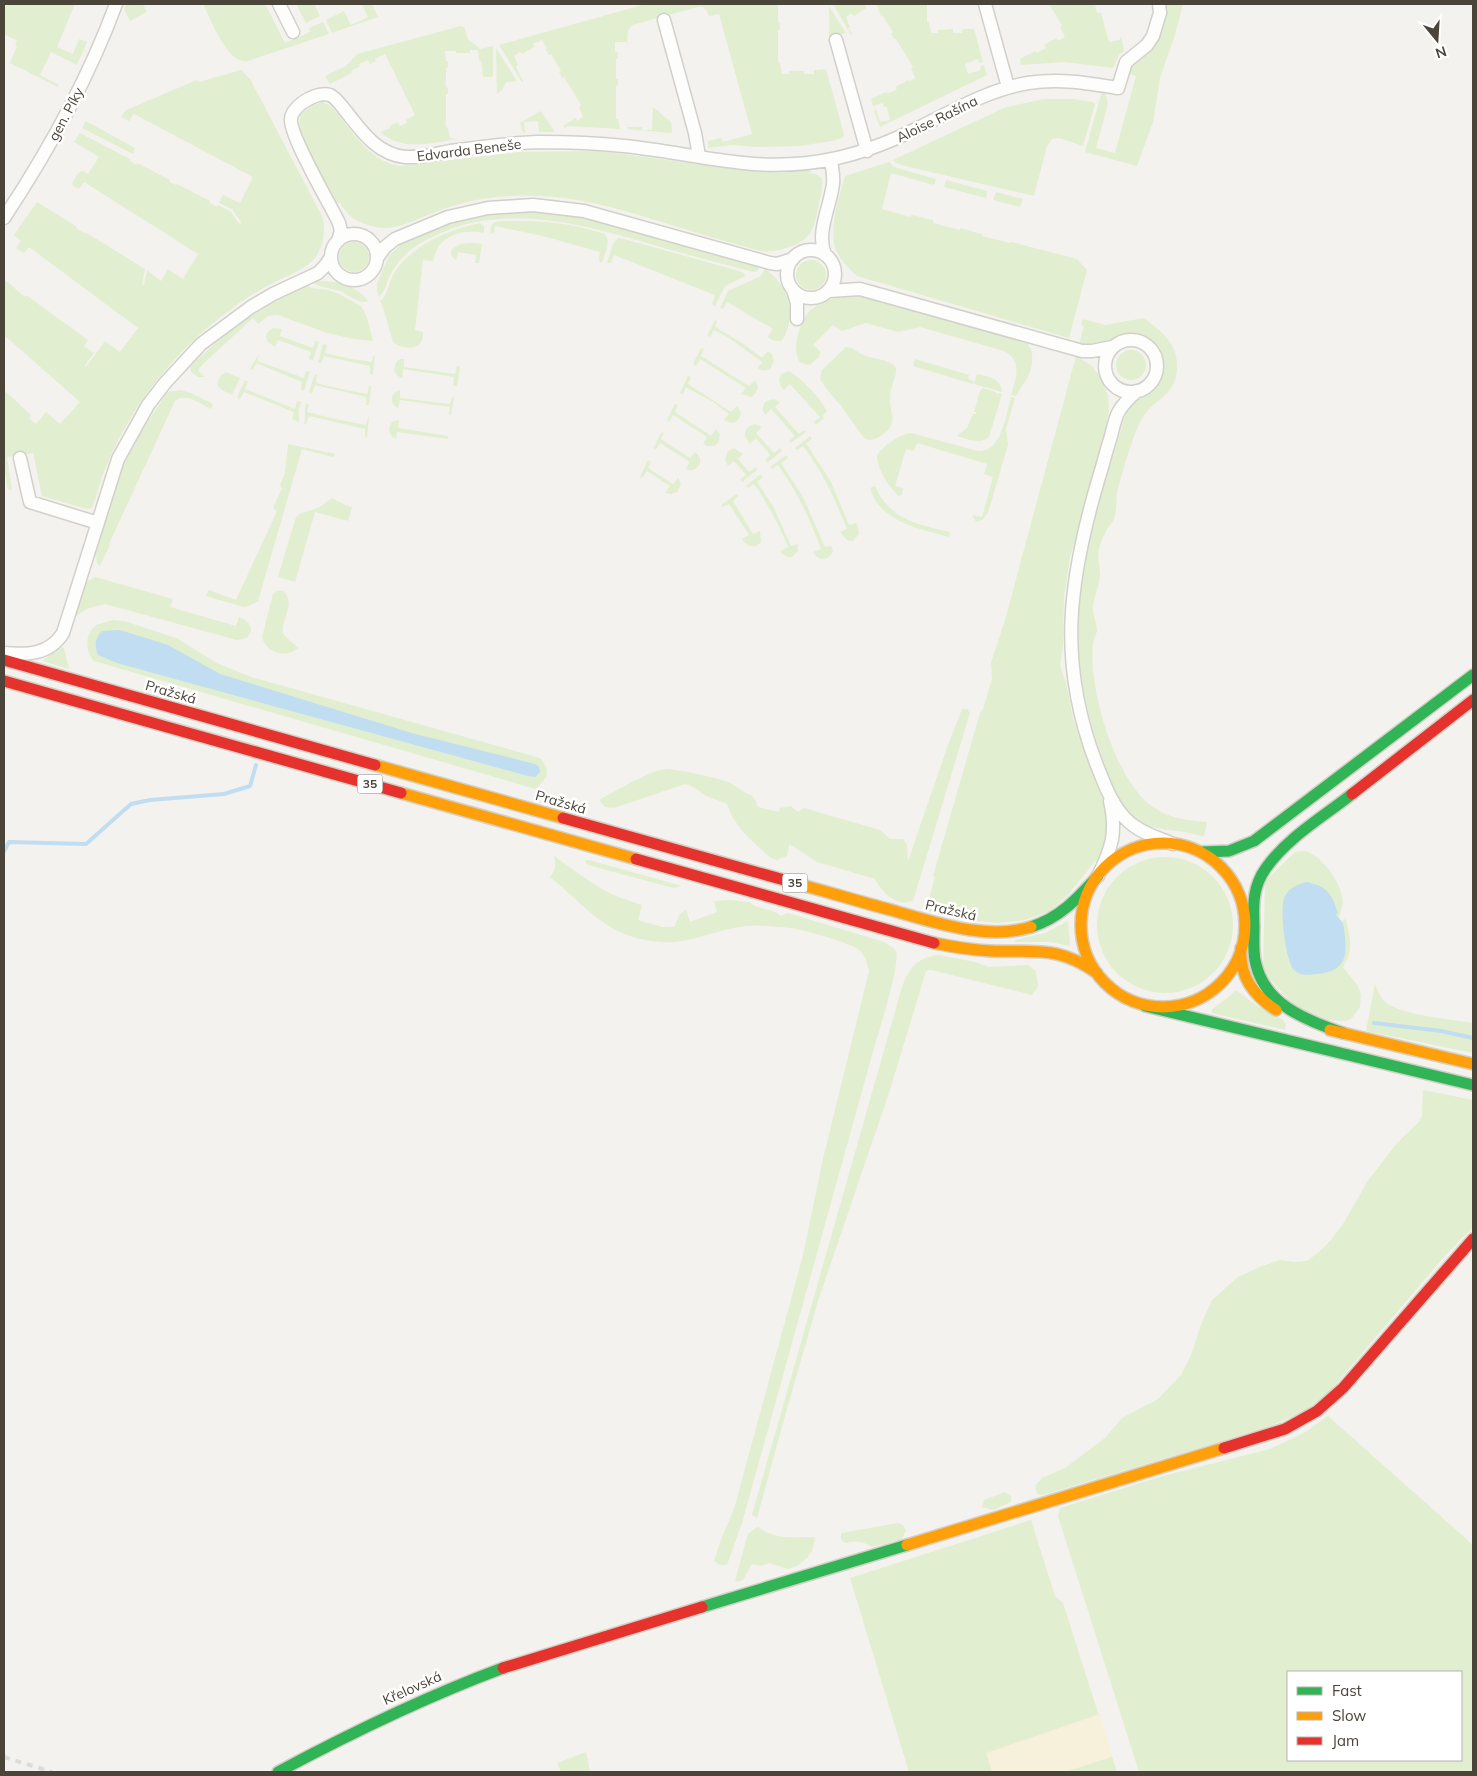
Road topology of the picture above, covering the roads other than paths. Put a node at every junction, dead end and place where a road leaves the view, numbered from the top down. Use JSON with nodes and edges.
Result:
{"nodes":[{"id":1,"x":116,"y":4,"type":"edge"},
{"id":2,"x":278,"y":4,"type":"edge"},
{"id":3,"x":985,"y":4,"type":"edge"},
{"id":4,"x":1159,"y":4,"type":"edge"},
{"id":5,"x":664,"y":20,"type":"dead end"},
{"id":6,"x":293,"y":32,"type":"dead end"},
{"id":7,"x":836,"y":40,"type":"dead end"},
{"id":8,"x":1008,"y":87,"type":"junction"},
{"id":9,"x":867,"y":151,"type":"junction"},
{"id":10,"x":699,"y":156,"type":"junction"},
{"id":11,"x":830,"y":160,"type":"junction"},
{"id":12,"x":4,"y":218,"type":"edge"},
{"id":13,"x":338,"y":219,"type":"junction"},
{"id":14,"x":356,"y":234,"type":"junction"},
{"id":15,"x":821,"y":236,"type":"junction"},
{"id":16,"x":368,"y":239,"type":"junction"},
{"id":17,"x":395,"y":239,"type":"junction"},
{"id":18,"x":338,"y":241,"type":"junction"},
{"id":19,"x":807,"y":251,"type":"junction"},
{"id":20,"x":825,"y":255,"type":"junction"},
{"id":21,"x":331,"y":257,"type":"junction"},
{"id":22,"x":377,"y":258,"type":"junction"},
{"id":23,"x":793,"y":259,"type":"junction"},
{"id":24,"x":770,"y":263,"type":"junction"},
{"id":25,"x":834,"y":267,"type":"junction"},
{"id":26,"x":315,"y":274,"type":"junction"},
{"id":27,"x":339,"y":275,"type":"junction"},
{"id":28,"x":791,"y":285,"type":"junction"},
{"id":29,"x":860,"y":289,"type":"junction"},
{"id":30,"x":829,"y":291,"type":"junction"},
{"id":31,"x":816,"y":298,"type":"junction"},
{"id":32,"x":1112,"y":347,"type":"junction"},
{"id":33,"x":1082,"y":351,"type":"junction"},
{"id":34,"x":1108,"y":377,"type":"junction"},
{"id":35,"x":1137,"y":391,"type":"junction"},
{"id":36,"x":1118,"y":412,"type":"junction"},
{"id":37,"x":20,"y":458,"type":"dead end"},
{"id":38,"x":98,"y":523,"type":"junction"},
{"id":39,"x":4,"y":654,"type":"edge"},
{"id":40,"x":4,"y":660,"type":"edge"},
{"id":41,"x":1473,"y":675,"type":"edge"},
{"id":42,"x":4,"y":681,"type":"edge"},
{"id":43,"x":1473,"y":700,"type":"edge"},
{"id":44,"x":1108,"y":791,"type":"junction"},
{"id":45,"x":1301,"y":834,"type":"junction"},
{"id":46,"x":1173,"y":844,"type":"junction"},
{"id":47,"x":1202,"y":852,"type":"junction"},
{"id":48,"x":1098,"y":876,"type":"junction"},
{"id":49,"x":1243,"y":910,"type":"junction"},
{"id":50,"x":1241,"y":948,"type":"junction"},
{"id":51,"x":1097,"y":973,"type":"junction"},
{"id":52,"x":1145,"y":1006,"type":"junction"},
{"id":53,"x":1343,"y":1033,"type":"junction"},
{"id":54,"x":1473,"y":1064,"type":"edge"},
{"id":55,"x":1473,"y":1085,"type":"edge"},
{"id":56,"x":1473,"y":1239,"type":"edge"},
{"id":57,"x":278,"y":1772,"type":"edge"}],
"edges":[{"from":1,"to":12,"type":"street","name":"gen. Píky"},
{"from":2,"to":6,"type":"street"},
{"from":3,"to":8,"type":"street"},
{"from":4,"to":8,"type":"street","name":"Aloise Rašína"},
{"from":5,"to":10,"type":"street"},
{"from":7,"to":9,"type":"street"},
{"from":8,"to":9,"type":"street","name":"Aloise Rašína"},
{"from":9,"to":11,"type":"street","name":"Aloise Rašína"},
{"from":10,"to":11,"type":"street","name":"Edvarda Beneše"},
{"from":10,"to":13,"type":"street","name":"Edvarda Beneše"},
{"from":11,"to":15,"type":"street"},
{"from":13,"to":14,"type":"street"},
{"from":13,"to":18,"type":"street"},
{"from":14,"to":16,"type":"street"},
{"from":14,"to":18,"type":"street"},
{"from":15,"to":19,"type":"street"},
{"from":15,"to":20,"type":"street"},
{"from":16,"to":17,"type":"street"},
{"from":16,"to":22,"type":"street"},
{"from":17,"to":22,"type":"street"},
{"from":17,"to":24,"type":"street"},
{"from":18,"to":21,"type":"street"},
{"from":19,"to":20,"type":"street"},
{"from":19,"to":23,"type":"street"},
{"from":20,"to":25,"type":"street"},
{"from":21,"to":26,"type":"street"},
{"from":21,"to":27,"type":"street"},
{"from":22,"to":27,"type":"street"},
{"from":23,"to":24,"type":"street"},
{"from":23,"to":28,"type":"street"},
{"from":24,"to":28,"type":"street"},
{"from":25,"to":29,"type":"street"},
{"from":25,"to":30,"type":"street"},
{"from":26,"to":27,"type":"street"},
{"from":26,"to":38,"type":"street"},
{"from":28,"to":31,"type":"street"},
{"from":28,"to":31,"type":"street"},
{"from":29,"to":30,"type":"street"},
{"from":29,"to":33,"type":"street"},
{"from":30,"to":31,"type":"street"},
{"from":32,"to":33,"type":"street"},
{"from":32,"to":34,"type":"street"},
{"from":32,"to":35,"type":"street"},
{"from":33,"to":34,"type":"street"},
{"from":34,"to":35,"type":"street"},
{"from":34,"to":36,"type":"street"},
{"from":35,"to":36,"type":"street"},
{"from":36,"to":44,"type":"street"},
{"from":37,"to":38,"type":"street"},
{"from":38,"to":39,"type":"street"},
{"from":40,"to":48,"type":"main road","name":"Pražská","number":"35"},
{"from":41,"to":47,"type":"main road"},
{"from":42,"to":51,"type":"main road","number":"35"},
{"from":43,"to":45,"type":"main road"},
{"from":44,"to":46,"type":"street"},
{"from":44,"to":48,"type":"street"},
{"from":45,"to":49,"type":"main road"},
{"from":45,"to":53,"type":"main road"},
{"from":46,"to":47,"type":"main road"},
{"from":46,"to":48,"type":"main road"},
{"from":47,"to":49,"type":"main road"},
{"from":48,"to":51,"type":"main road"},
{"from":49,"to":50,"type":"main road"},
{"from":50,"to":52,"type":"main road"},
{"from":50,"to":53,"type":"main road"},
{"from":51,"to":52,"type":"main road"},
{"from":52,"to":55,"type":"main road"},
{"from":53,"to":54,"type":"main road"},
{"from":56,"to":57,"type":"main road","name":"Křelovská"}]}
